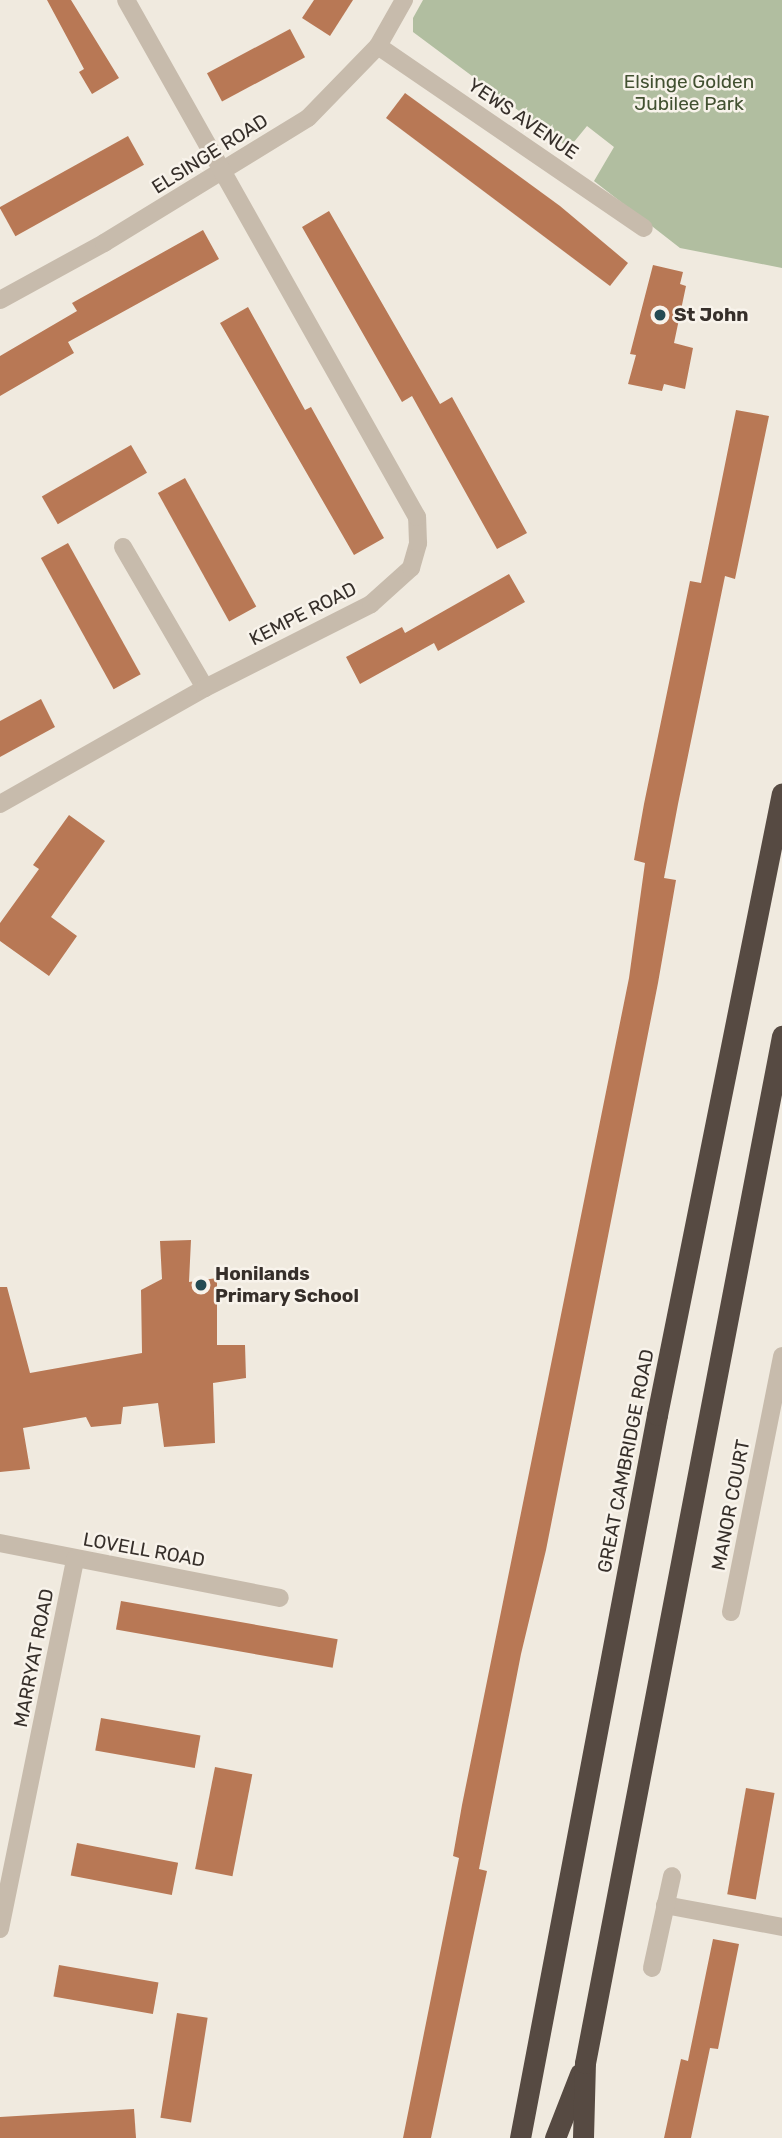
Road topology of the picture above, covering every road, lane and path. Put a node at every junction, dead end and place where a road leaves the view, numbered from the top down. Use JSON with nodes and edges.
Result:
{"nodes":[{"id":1,"x":126,"y":0,"type":"edge"},
{"id":2,"x":404,"y":0,"type":"edge"},
{"id":3,"x":378,"y":46,"type":"junction"},
{"id":4,"x":222,"y":173,"type":"junction"},
{"id":5,"x":644,"y":228,"type":"dead end"},
{"id":6,"x":0,"y":300,"type":"edge"},
{"id":7,"x":124,"y":547,"type":"dead end"},
{"id":8,"x":205,"y":688,"type":"junction"},
{"id":9,"x":782,"y":793,"type":"edge"},
{"id":10,"x":0,"y":804,"type":"edge"},
{"id":11,"x":782,"y":1036,"type":"edge"},
{"id":12,"x":782,"y":1356,"type":"edge"},
{"id":13,"x":777,"y":1407,"type":"edge"},
{"id":14,"x":0,"y":1543,"type":"edge"},
{"id":15,"x":75,"y":1559,"type":"junction"},
{"id":16,"x":281,"y":1598,"type":"dead end"},
{"id":17,"x":731,"y":1612,"type":"dead end"},
{"id":18,"x":672,"y":1876,"type":"dead end"},
{"id":19,"x":665,"y":1905,"type":"junction"},
{"id":20,"x":782,"y":1927,"type":"edge"},
{"id":21,"x":0,"y":1929,"type":"edge"},
{"id":22,"x":652,"y":1968,"type":"dead end"},
{"id":23,"x":585,"y":2063,"type":"junction"},
{"id":24,"x":520,"y":2138,"type":"edge"},
{"id":25,"x":555,"y":2138,"type":"edge"},
{"id":26,"x":583,"y":2138,"type":"edge"}],
"edges":[{"from":1,"to":4,"type":"street","name":"KEMPE ROAD"},
{"from":2,"to":3,"type":"street","name":"ELSINGE ROAD"},
{"from":3,"to":4,"type":"street","name":"ELSINGE ROAD"},
{"from":3,"to":5,"type":"street","name":"YEWS AVENUE"},
{"from":4,"to":6,"type":"street","name":"ELSINGE ROAD"},
{"from":4,"to":8,"type":"street","name":"KEMPE ROAD"},
{"from":7,"to":8,"type":"street"},
{"from":8,"to":10,"type":"street","name":"KEMPE ROAD"},
{"from":9,"to":24,"type":"highway","name":"GREAT CAMBRIDGE ROAD"},
{"from":11,"to":23,"type":"highway"},
{"from":12,"to":13,"type":"street","name":"MANOR COURT"},
{"from":13,"to":17,"type":"street","name":"MANOR COURT"},
{"from":14,"to":15,"type":"street","name":"LOVELL ROAD"},
{"from":15,"to":16,"type":"street","name":"LOVELL ROAD"},
{"from":15,"to":21,"type":"street","name":"MARRYAT ROAD"},
{"from":18,"to":19,"type":"street"},
{"from":19,"to":20,"type":"street"},
{"from":19,"to":22,"type":"street"},
{"from":23,"to":25,"type":"highway"},
{"from":23,"to":26,"type":"highway"}]}
